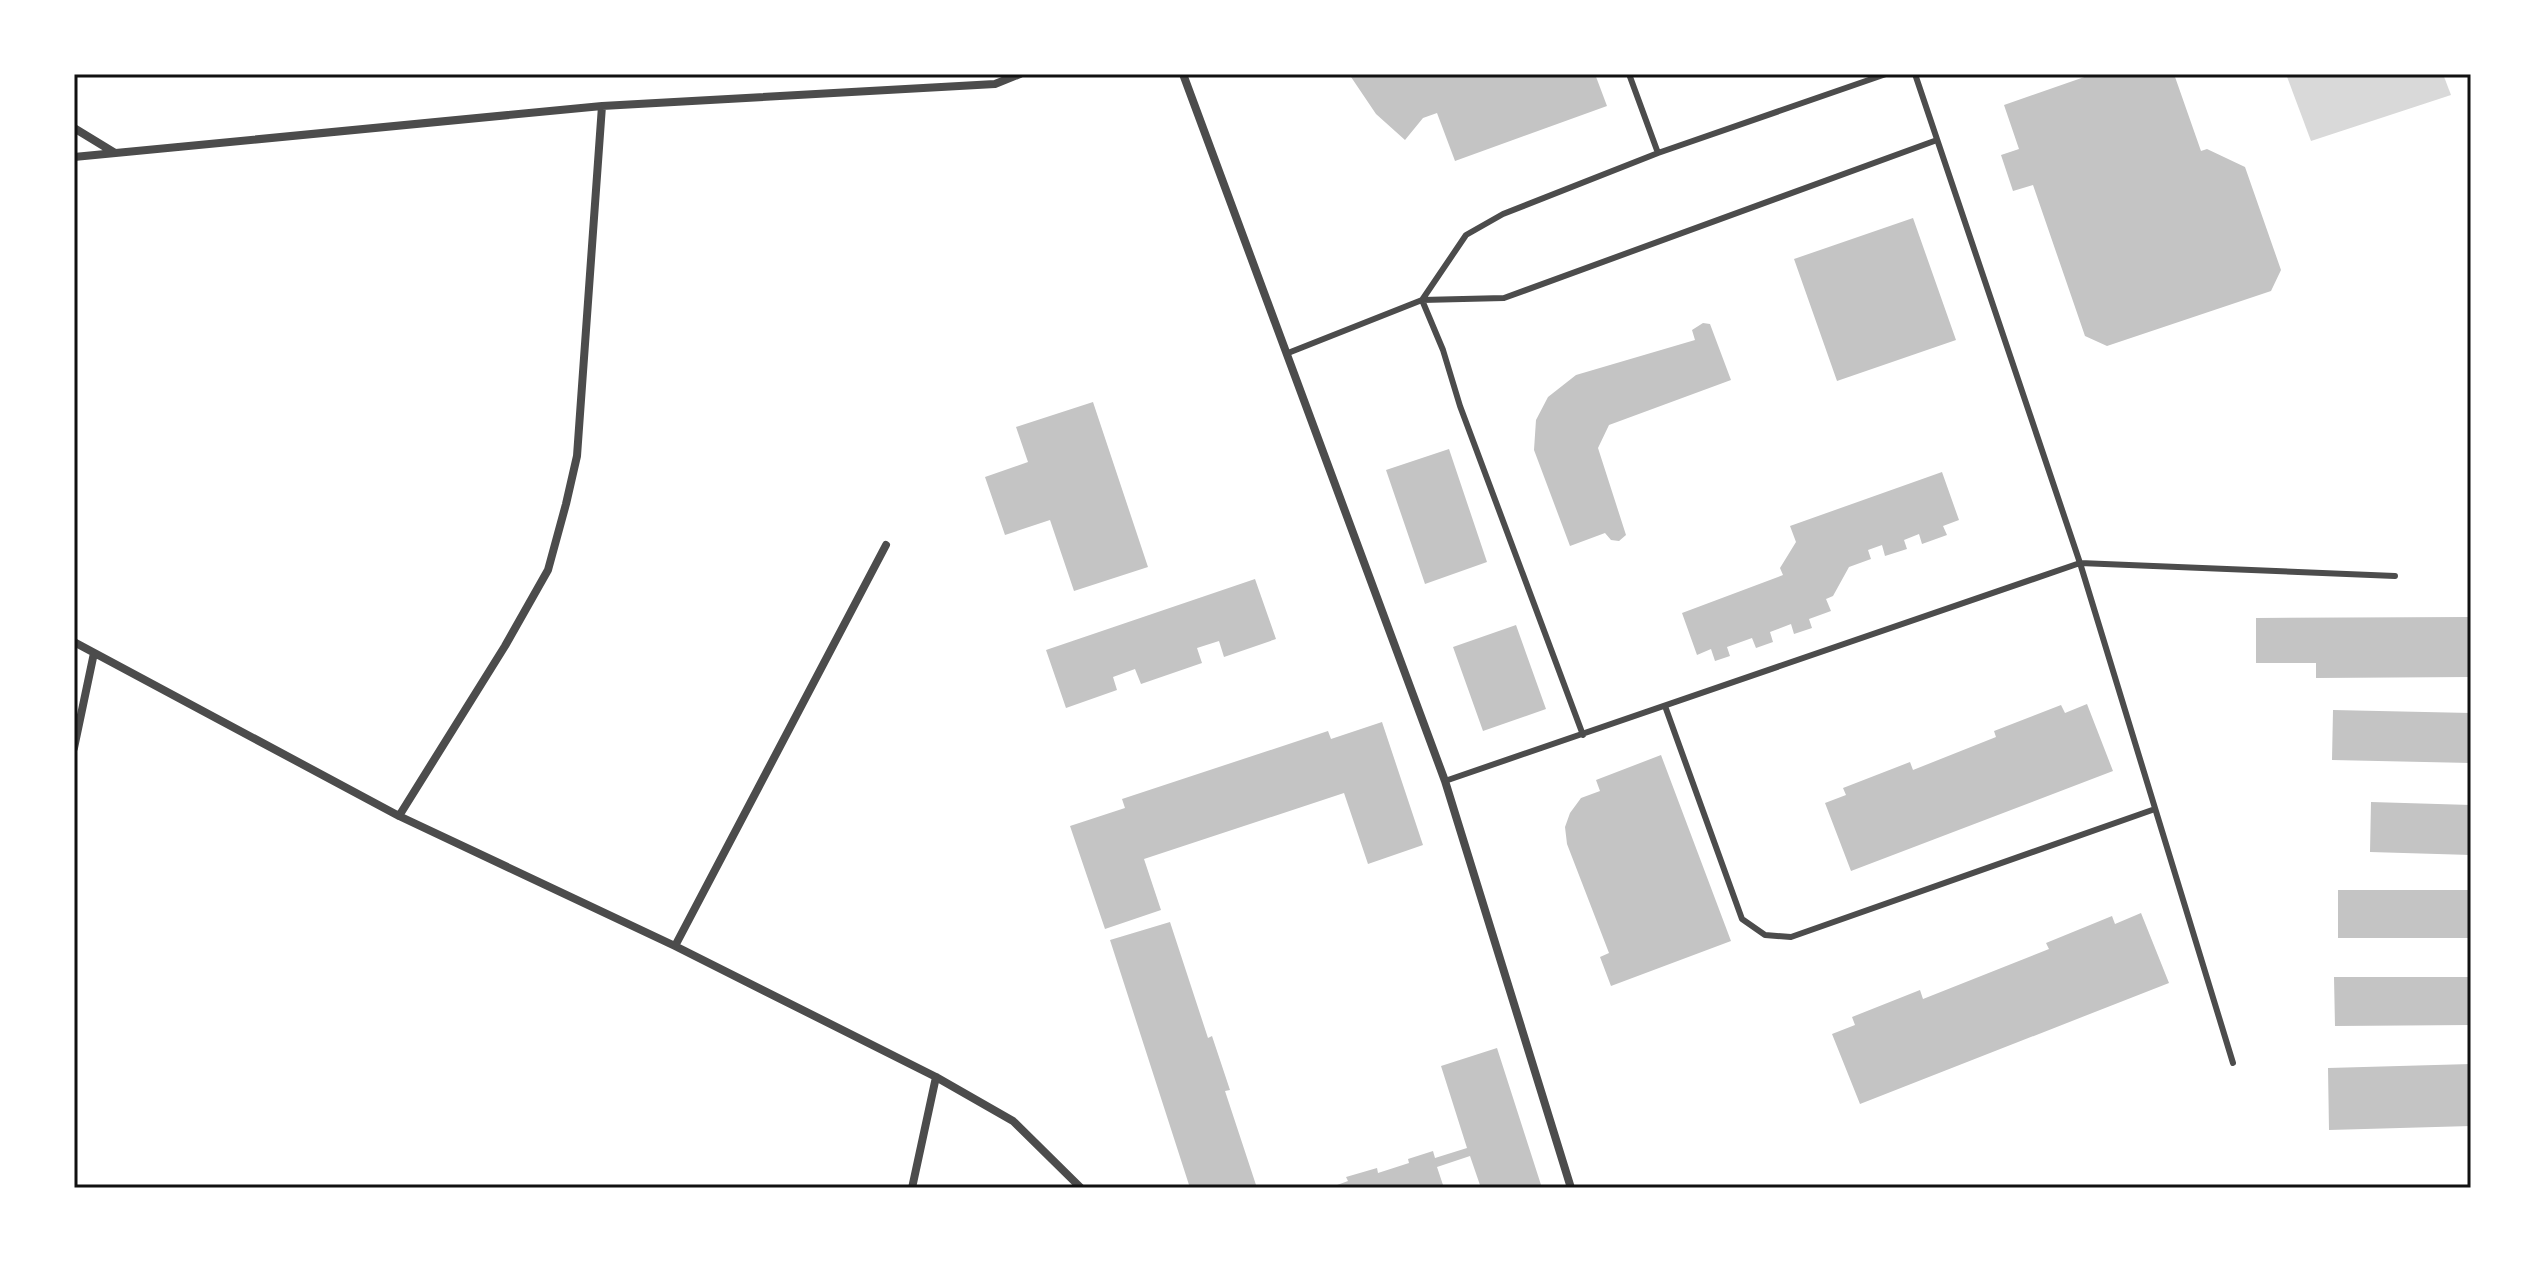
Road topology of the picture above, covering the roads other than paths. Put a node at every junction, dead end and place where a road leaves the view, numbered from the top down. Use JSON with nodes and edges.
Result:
{"nodes":[{"id":1,"x":1020,"y":74,"type":"edge"},
{"id":2,"x":1183,"y":74,"type":"edge"},
{"id":3,"x":1629,"y":74,"type":"edge"},
{"id":4,"x":1886,"y":74,"type":"edge"},
{"id":5,"x":1915,"y":74,"type":"edge"},
{"id":6,"x":602,"y":106,"type":"junction"},
{"id":7,"x":74,"y":128,"type":"edge"},
{"id":8,"x":1937,"y":140,"type":"junction"},
{"id":9,"x":116,"y":153,"type":"junction"},
{"id":10,"x":1658,"y":153,"type":"junction"},
{"id":11,"x":74,"y":157,"type":"edge"},
{"id":12,"x":1422,"y":300,"type":"junction"},
{"id":13,"x":1288,"y":353,"type":"junction"},
{"id":14,"x":886,"y":545,"type":"dead end"},
{"id":15,"x":2080,"y":563,"type":"junction"},
{"id":16,"x":2395,"y":576,"type":"dead end"},
{"id":17,"x":74,"y":642,"type":"edge"},
{"id":18,"x":94,"y":653,"type":"junction"},
{"id":19,"x":1665,"y":706,"type":"junction"},
{"id":20,"x":1583,"y":735,"type":"junction"},
{"id":21,"x":74,"y":748,"type":"edge"},
{"id":22,"x":1445,"y":781,"type":"junction"},
{"id":23,"x":2155,"y":809,"type":"junction"},
{"id":24,"x":399,"y":816,"type":"junction"},
{"id":25,"x":675,"y":946,"type":"junction"},
{"id":26,"x":2233,"y":1063,"type":"dead end"},
{"id":27,"x":936,"y":1077,"type":"junction"},
{"id":28,"x":912,"y":1188,"type":"edge"},
{"id":29,"x":1081,"y":1188,"type":"edge"},
{"id":30,"x":1571,"y":1188,"type":"edge"}],
"edges":[{"from":1,"to":6,"type":"street"},
{"from":2,"to":13,"type":"street"},
{"from":3,"to":10,"type":"lane"},
{"from":4,"to":10,"type":"lane"},
{"from":5,"to":8,"type":"lane"},
{"from":6,"to":9,"type":"street"},
{"from":6,"to":24,"type":"street"},
{"from":7,"to":9,"type":"street"},
{"from":8,"to":12,"type":"lane"},
{"from":8,"to":15,"type":"lane"},
{"from":9,"to":11,"type":"street"},
{"from":10,"to":12,"type":"lane"},
{"from":12,"to":13,"type":"lane"},
{"from":12,"to":20,"type":"lane"},
{"from":13,"to":22,"type":"street"},
{"from":14,"to":25,"type":"street"},
{"from":15,"to":16,"type":"lane"},
{"from":15,"to":19,"type":"lane"},
{"from":15,"to":23,"type":"lane"},
{"from":17,"to":18,"type":"street"},
{"from":18,"to":21,"type":"street"},
{"from":18,"to":24,"type":"street"},
{"from":19,"to":20,"type":"lane"},
{"from":19,"to":23,"type":"lane"},
{"from":20,"to":22,"type":"lane"},
{"from":22,"to":30,"type":"street"},
{"from":23,"to":26,"type":"lane"},
{"from":24,"to":25,"type":"street"},
{"from":25,"to":27,"type":"street"},
{"from":27,"to":28,"type":"street"},
{"from":27,"to":29,"type":"street"}]}
